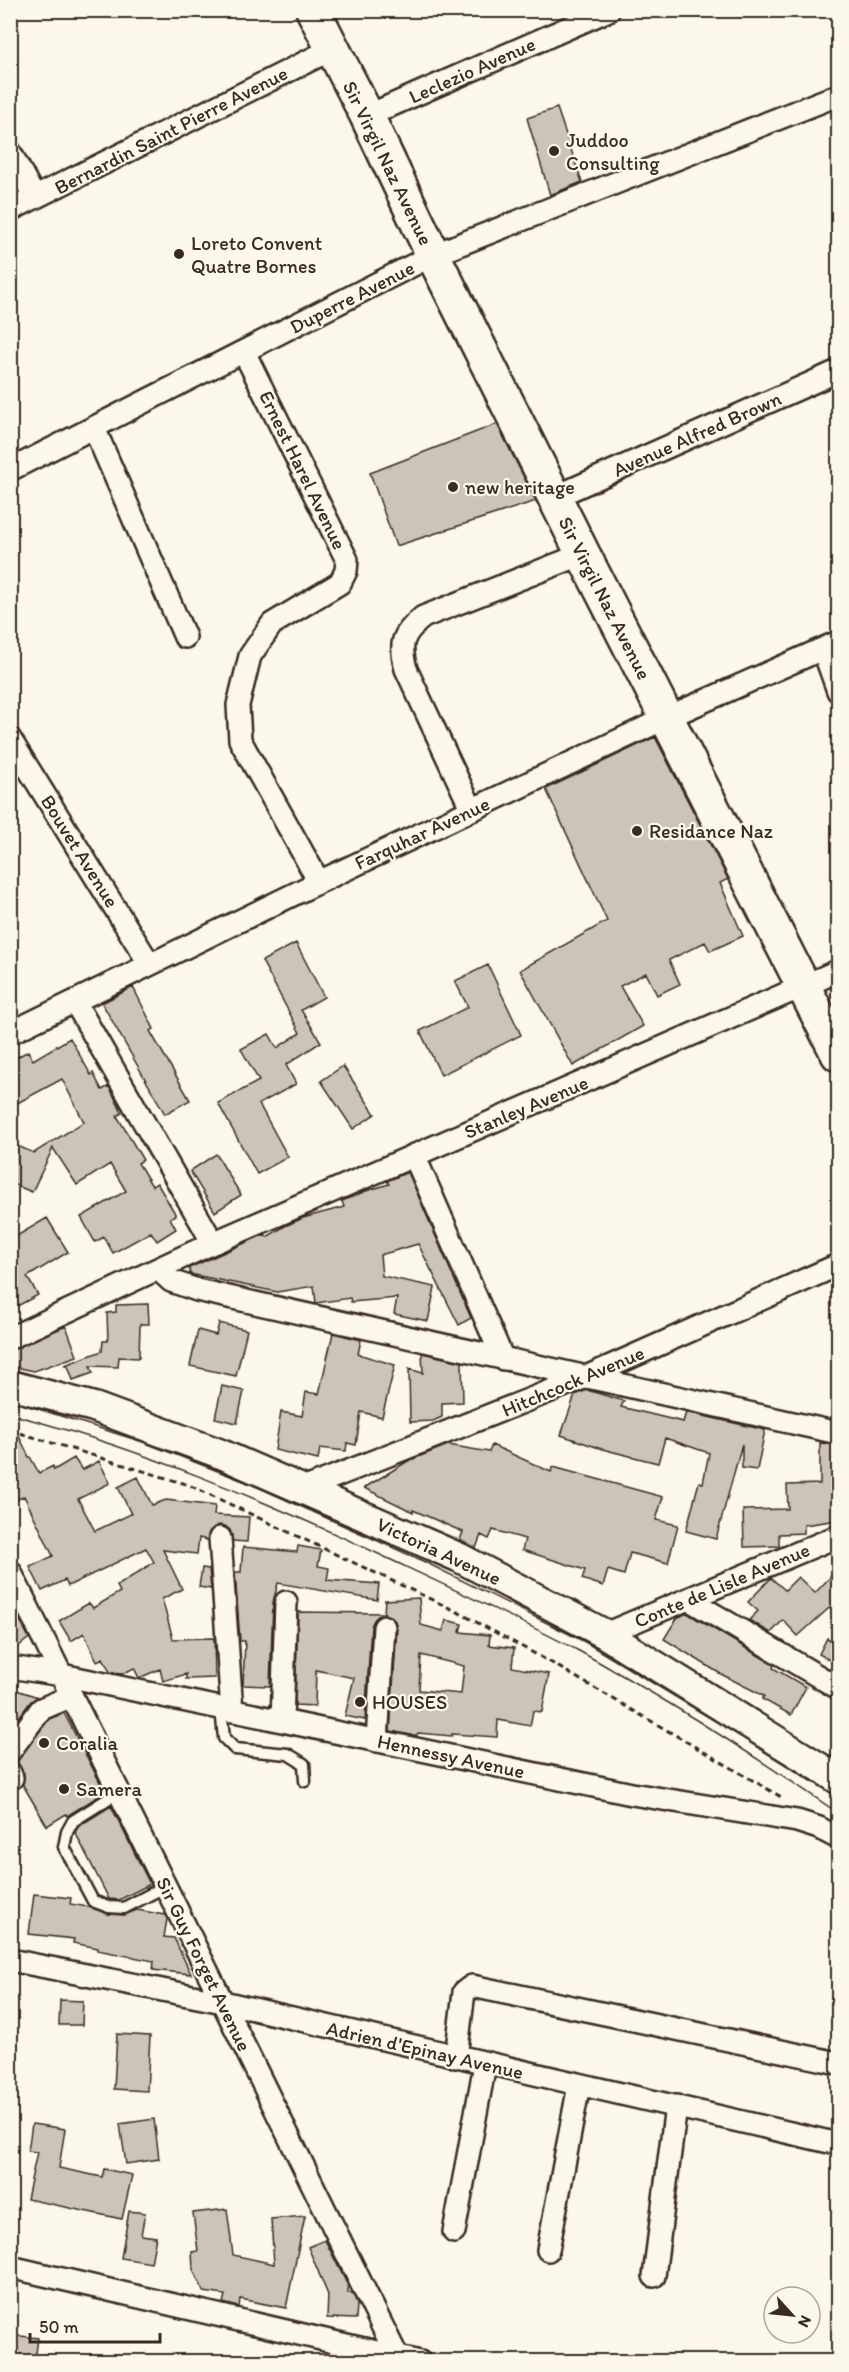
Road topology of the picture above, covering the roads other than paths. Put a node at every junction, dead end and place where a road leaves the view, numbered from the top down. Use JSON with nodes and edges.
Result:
{"nodes":[{"id":1,"x":313,"y":10,"type":"edge"},
{"id":2,"x":609,"y":10,"type":"edge"},
{"id":3,"x":332,"y":49,"type":"junction"},
{"id":4,"x":838,"y":95,"type":"edge"},
{"id":5,"x":367,"y":116,"type":"junction"},
{"id":6,"x":10,"y":152,"type":"edge"},
{"id":7,"x":35,"y":198,"type":"junction"},
{"id":8,"x":10,"y":210,"type":"edge"},
{"id":9,"x":433,"y":255,"type":"junction"},
{"id":10,"x":244,"y":352,"type":"junction"},
{"id":11,"x":838,"y":371,"type":"edge"},
{"id":12,"x":94,"y":428,"type":"junction"},
{"id":13,"x":10,"y":470,"type":"edge"},
{"id":14,"x":555,"y":497,"type":"junction"},
{"id":15,"x":583,"y":554,"type":"junction"},
{"id":16,"x":185,"y":637,"type":"dead end"},
{"id":17,"x":831,"y":645,"type":"edge"},
{"id":18,"x":838,"y":691,"type":"edge"},
{"id":19,"x":666,"y":718,"type":"junction"},
{"id":20,"x":10,"y":739,"type":"edge"},
{"id":21,"x":472,"y":810,"type":"junction"},
{"id":22,"x":319,"y":882,"type":"junction"},
{"id":23,"x":149,"y":963,"type":"junction"},
{"id":24,"x":838,"y":971,"type":"edge"},
{"id":25,"x":805,"y":986,"type":"junction"},
{"id":26,"x":75,"y":1002,"type":"junction"},
{"id":27,"x":10,"y":1033,"type":"edge"},
{"id":28,"x":838,"y":1054,"type":"edge"},
{"id":29,"x":414,"y":1155,"type":"junction"},
{"id":30,"x":213,"y":1242,"type":"junction"},
{"id":31,"x":838,"y":1265,"type":"edge"},
{"id":32,"x":158,"y":1269,"type":"junction"},
{"id":33,"x":10,"y":1338,"type":"edge"},
{"id":34,"x":503,"y":1359,"type":"junction"},
{"id":35,"x":586,"y":1377,"type":"junction"},
{"id":36,"x":10,"y":1385,"type":"edge"},
{"id":37,"x":838,"y":1433,"type":"edge"},
{"id":38,"x":303,"y":1489,"type":"junction"},
{"id":39,"x":838,"y":1536,"type":"edge"},
{"id":40,"x":220,"y":1538,"type":"dead end"},
{"id":41,"x":10,"y":1571,"type":"edge"},
{"id":42,"x":688,"y":1599,"type":"junction"},
{"id":43,"x":286,"y":1602,"type":"dead end"},
{"id":44,"x":384,"y":1627,"type":"dead end"},
{"id":45,"x":605,"y":1634,"type":"junction"},
{"id":46,"x":10,"y":1667,"type":"edge"},
{"id":47,"x":62,"y":1676,"type":"junction"},
{"id":48,"x":838,"y":1688,"type":"edge"},
{"id":49,"x":72,"y":1696,"type":"junction"},
{"id":50,"x":227,"y":1710,"type":"junction"},
{"id":51,"x":282,"y":1721,"type":"junction"},
{"id":52,"x":377,"y":1741,"type":"junction"},
{"id":53,"x":10,"y":1751,"type":"edge"},
{"id":54,"x":838,"y":1779,"type":"edge"},
{"id":55,"x":304,"y":1782,"type":"dead end"},
{"id":56,"x":119,"y":1792,"type":"junction"},
{"id":57,"x":838,"y":1838,"type":"edge"},
{"id":58,"x":166,"y":1886,"type":"junction"},
{"id":59,"x":10,"y":1960,"type":"edge"},
{"id":60,"x":223,"y":2002,"type":"junction"},
{"id":61,"x":456,"y":2057,"type":"junction"},
{"id":62,"x":838,"y":2063,"type":"edge"},
{"id":63,"x":485,"y":2064,"type":"junction"},
{"id":64,"x":579,"y":2085,"type":"junction"},
{"id":65,"x":676,"y":2106,"type":"junction"},
{"id":66,"x":838,"y":2144,"type":"edge"},
{"id":67,"x":454,"y":2232,"type":"dead end"},
{"id":68,"x":548,"y":2250,"type":"dead end"},
{"id":69,"x":10,"y":2267,"type":"edge"},
{"id":70,"x":654,"y":2276,"type":"dead end"},
{"id":71,"x":399,"y":2359,"type":"edge"},
{"id":72,"x":420,"y":2361,"type":"edge"}],
"edges":[{"from":1,"to":3,"type":"main road","name":"Sir Virgil Naz Avenue"},
{"from":2,"to":5,"type":"street","name":"Leclezio Avenue"},
{"from":3,"to":5,"type":"main road","name":"Sir Virgil Naz Avenue"},
{"from":3,"to":7,"type":"street","name":"Bernardin Saint Pierre Avenue"},
{"from":4,"to":9,"type":"street","name":"Duperre Avenue"},
{"from":5,"to":9,"type":"main road","name":"Sir Virgil Naz Avenue"},
{"from":6,"to":7,"type":"street"},
{"from":7,"to":8,"type":"street","name":"Bernardin Saint Pierre Avenue"},
{"from":9,"to":10,"type":"street","name":"Duperre Avenue"},
{"from":9,"to":14,"type":"main road","name":"Sir Virgil Naz Avenue"},
{"from":10,"to":12,"type":"street","name":"Duperre Avenue"},
{"from":10,"to":22,"type":"street","name":"Ernest Harel Avenue"},
{"from":11,"to":14,"type":"street","name":"Avenue Alfred Brown"},
{"from":12,"to":13,"type":"street","name":"Duperre Avenue"},
{"from":12,"to":16,"type":"street"},
{"from":14,"to":15,"type":"main road","name":"Sir Virgil Naz Avenue"},
{"from":15,"to":19,"type":"main road","name":"Sir Virgil Naz Avenue"},
{"from":15,"to":21,"type":"street"},
{"from":17,"to":18,"type":"street"},
{"from":17,"to":19,"type":"street","name":"Farquhar Avenue"},
{"from":19,"to":21,"type":"street","name":"Farquhar Avenue"},
{"from":19,"to":25,"type":"main road","name":"Sir Virgil Naz Avenue"},
{"from":20,"to":23,"type":"street","name":"Bouvet Avenue"},
{"from":21,"to":22,"type":"street","name":"Farquhar Avenue"},
{"from":22,"to":23,"type":"street","name":"Farquhar Avenue"},
{"from":23,"to":26,"type":"street","name":"Farquhar Avenue"},
{"from":24,"to":25,"type":"street","name":"Stanley Avenue"},
{"from":25,"to":28,"type":"main road","name":"Sir Virgil Naz Avenue"},
{"from":25,"to":29,"type":"street","name":"Stanley Avenue"},
{"from":26,"to":27,"type":"street","name":"Farquhar Avenue"},
{"from":26,"to":30,"type":"street"},
{"from":29,"to":30,"type":"street","name":"Stanley Avenue"},
{"from":29,"to":34,"type":"street"},
{"from":30,"to":32,"type":"street","name":"Stanley Avenue"},
{"from":31,"to":35,"type":"street","name":"Hitchcock Avenue"},
{"from":32,"to":33,"type":"street","name":"Stanley Avenue"},
{"from":32,"to":34,"type":"street"},
{"from":34,"to":35,"type":"street"},
{"from":35,"to":37,"type":"street"},
{"from":35,"to":38,"type":"street","name":"Hitchcock Avenue"},
{"from":36,"to":38,"type":"main road","name":"Victoria Avenue"},
{"from":38,"to":45,"type":"main road","name":"Victoria Avenue"},
{"from":39,"to":42,"type":"street","name":"Conte de Lisle Avenue"},
{"from":40,"to":50,"type":"street"},
{"from":41,"to":47,"type":"street","name":"Sir Guy Forget Avenue"},
{"from":42,"to":45,"type":"street","name":"Conte de Lisle Avenue"},
{"from":42,"to":48,"type":"street"},
{"from":43,"to":51,"type":"street"},
{"from":44,"to":52,"type":"street"},
{"from":45,"to":54,"type":"main road","name":"Victoria Avenue"},
{"from":46,"to":47,"type":"street","name":"Hennessy Avenue"},
{"from":47,"to":49,"type":"street","name":"Sir Guy Forget Avenue"},
{"from":47,"to":50,"type":"street","name":"Hennessy Avenue"},
{"from":49,"to":53,"type":"street"},
{"from":49,"to":56,"type":"street","name":"Sir Guy Forget Avenue"},
{"from":50,"to":51,"type":"street","name":"Hennessy Avenue"},
{"from":50,"to":55,"type":"lane"},
{"from":51,"to":52,"type":"street","name":"Hennessy Avenue"},
{"from":52,"to":57,"type":"street","name":"Hennessy Avenue"},
{"from":56,"to":58,"type":"street","name":"Sir Guy Forget Avenue"},
{"from":56,"to":58,"type":"lane"},
{"from":58,"to":60,"type":"street","name":"Sir Guy Forget Avenue"},
{"from":59,"to":60,"type":"street","name":"Adrien d'Epinay Avenue"},
{"from":60,"to":61,"type":"street","name":"Adrien d'Epinay Avenue"},
{"from":60,"to":71,"type":"street","name":"Sir Guy Forget Avenue"},
{"from":61,"to":62,"type":"street"},
{"from":61,"to":63,"type":"street","name":"Adrien d'Epinay Avenue"},
{"from":63,"to":64,"type":"street","name":"Adrien d'Epinay Avenue"},
{"from":63,"to":67,"type":"street"},
{"from":64,"to":65,"type":"street","name":"Adrien d'Epinay Avenue"},
{"from":64,"to":68,"type":"street"},
{"from":65,"to":66,"type":"street","name":"Adrien d'Epinay Avenue"},
{"from":65,"to":70,"type":"street"},
{"from":69,"to":71,"type":"street"},
{"from":71,"to":72,"type":"street"}]}
